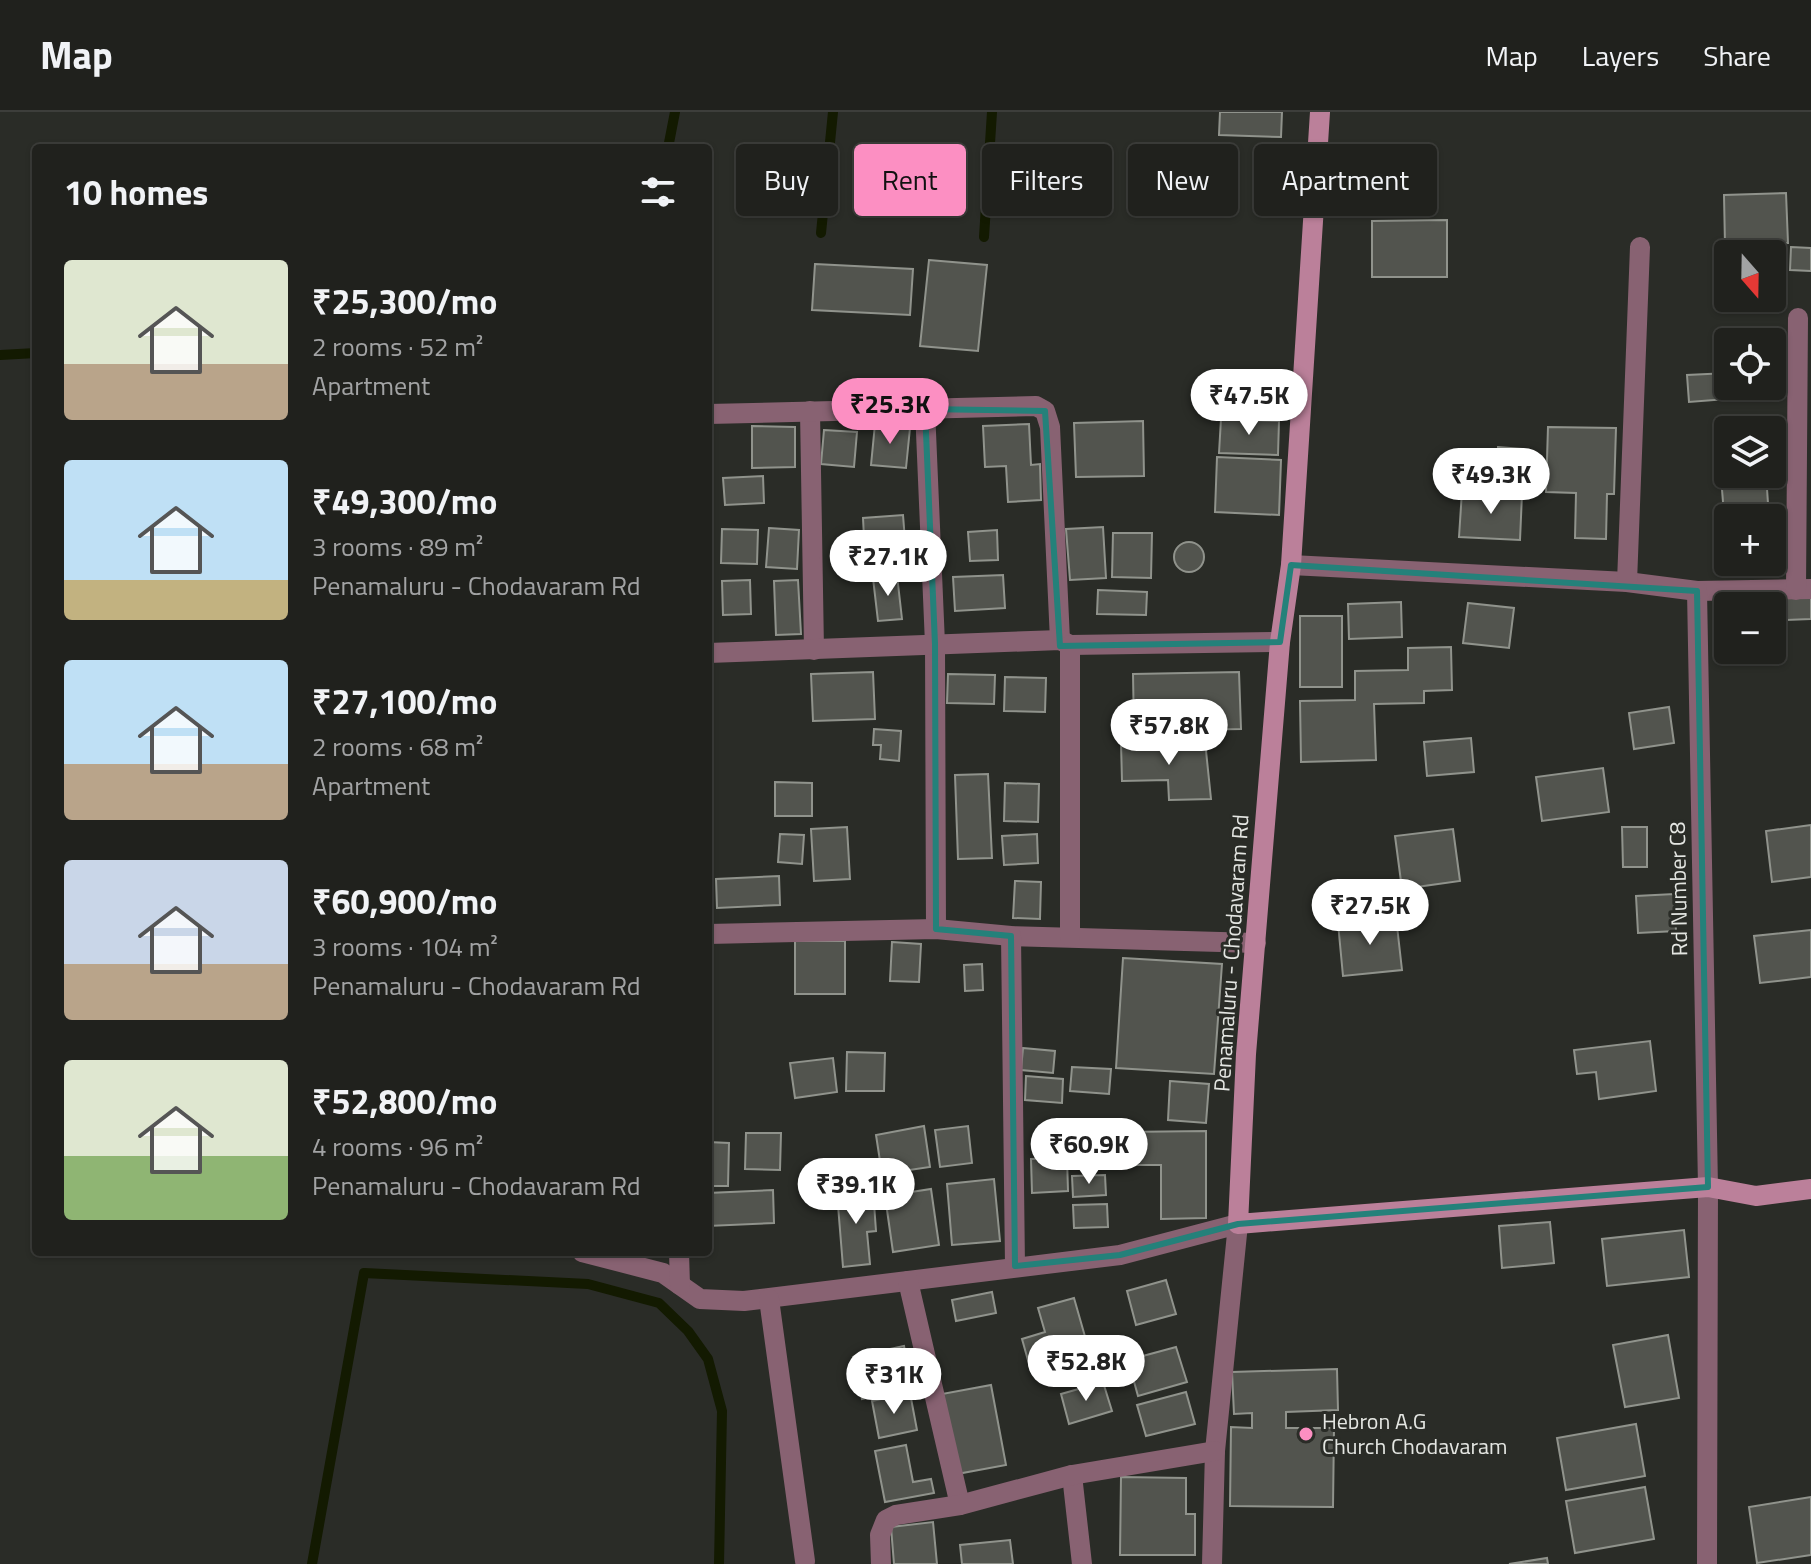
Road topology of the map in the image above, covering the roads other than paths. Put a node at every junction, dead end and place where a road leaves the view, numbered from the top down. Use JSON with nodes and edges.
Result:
{"nodes":[{"id":1,"x":1320,"y":112,"type":"edge"},
{"id":2,"x":1640,"y":247,"type":"dead end"},
{"id":3,"x":1798,"y":318,"type":"dead end"},
{"id":4,"x":925,"y":409,"type":"junction"},
{"id":5,"x":810,"y":411,"type":"junction"},
{"id":6,"x":712,"y":414,"type":"edge"},
{"id":7,"x":1291,"y":565,"type":"junction"},
{"id":8,"x":1627,"y":582,"type":"junction"},
{"id":9,"x":1804,"y":590,"type":"edge"},
{"id":10,"x":1697,"y":591,"type":"junction"},
{"id":11,"x":1280,"y":642,"type":"junction"},
{"id":12,"x":1065,"y":643,"type":"junction"},
{"id":13,"x":935,"y":644,"type":"junction"},
{"id":14,"x":814,"y":650,"type":"junction"},
{"id":15,"x":712,"y":653,"type":"edge"},
{"id":16,"x":936,"y":929,"type":"junction"},
{"id":17,"x":712,"y":934,"type":"edge"},
{"id":18,"x":1011,"y":936,"type":"junction"},
{"id":19,"x":1070,"y":937,"type":"junction"},
{"id":20,"x":1256,"y":943,"type":"junction"},
{"id":21,"x":1708,"y":1187,"type":"junction"},
{"id":22,"x":1811,"y":1189,"type":"edge"},
{"id":23,"x":1238,"y":1224,"type":"junction"},
{"id":24,"x":597,"y":1256,"type":"edge"},
{"id":25,"x":679,"y":1256,"type":"edge"},
{"id":26,"x":1015,"y":1266,"type":"junction"},
{"id":27,"x":908,"y":1281,"type":"junction"},
{"id":28,"x":680,"y":1285,"type":"junction"},
{"id":29,"x":769,"y":1299,"type":"junction"},
{"id":30,"x":1215,"y":1451,"type":"junction"},
{"id":31,"x":1072,"y":1475,"type":"junction"},
{"id":32,"x":960,"y":1505,"type":"junction"},
{"id":33,"x":805,"y":1561,"type":"dead end"},
{"id":34,"x":881,"y":1564,"type":"edge"},
{"id":35,"x":1082,"y":1564,"type":"edge"},
{"id":36,"x":1212,"y":1564,"type":"edge"},
{"id":37,"x":1707,"y":1564,"type":"edge"}],
"edges":[{"from":1,"to":7,"type":"street","name":"Penamaluru - Chodavaram Rd"},
{"from":2,"to":8,"type":"street"},
{"from":3,"to":9,"type":"street"},
{"from":4,"to":5,"type":"street"},
{"from":4,"to":12,"type":"street"},
{"from":4,"to":13,"type":"street"},
{"from":5,"to":6,"type":"street"},
{"from":5,"to":14,"type":"street"},
{"from":7,"to":8,"type":"street"},
{"from":7,"to":11,"type":"street","name":"Penamaluru - Chodavaram Rd"},
{"from":8,"to":10,"type":"street"},
{"from":9,"to":10,"type":"street"},
{"from":10,"to":21,"type":"street","name":"Rd Number C8"},
{"from":11,"to":12,"type":"street"},
{"from":11,"to":20,"type":"street","name":"Penamaluru - Chodavaram Rd"},
{"from":12,"to":13,"type":"street"},
{"from":12,"to":19,"type":"street"},
{"from":13,"to":14,"type":"street"},
{"from":13,"to":16,"type":"street"},
{"from":14,"to":15,"type":"street"},
{"from":16,"to":17,"type":"street"},
{"from":16,"to":18,"type":"street"},
{"from":18,"to":19,"type":"street"},
{"from":18,"to":26,"type":"street"},
{"from":19,"to":20,"type":"street"},
{"from":20,"to":23,"type":"street","name":"Penamaluru - Chodavaram Rd"},
{"from":21,"to":22,"type":"street"},
{"from":21,"to":23,"type":"street"},
{"from":21,"to":37,"type":"street","name":"Rd Number C8"},
{"from":23,"to":26,"type":"street"},
{"from":23,"to":30,"type":"street"},
{"from":24,"to":28,"type":"street"},
{"from":25,"to":28,"type":"street"},
{"from":26,"to":27,"type":"street"},
{"from":27,"to":29,"type":"street"},
{"from":27,"to":32,"type":"street"},
{"from":28,"to":29,"type":"street"},
{"from":29,"to":33,"type":"street"},
{"from":30,"to":31,"type":"street"},
{"from":30,"to":36,"type":"street"},
{"from":31,"to":32,"type":"street"},
{"from":31,"to":35,"type":"street"},
{"from":32,"to":34,"type":"street"}]}
